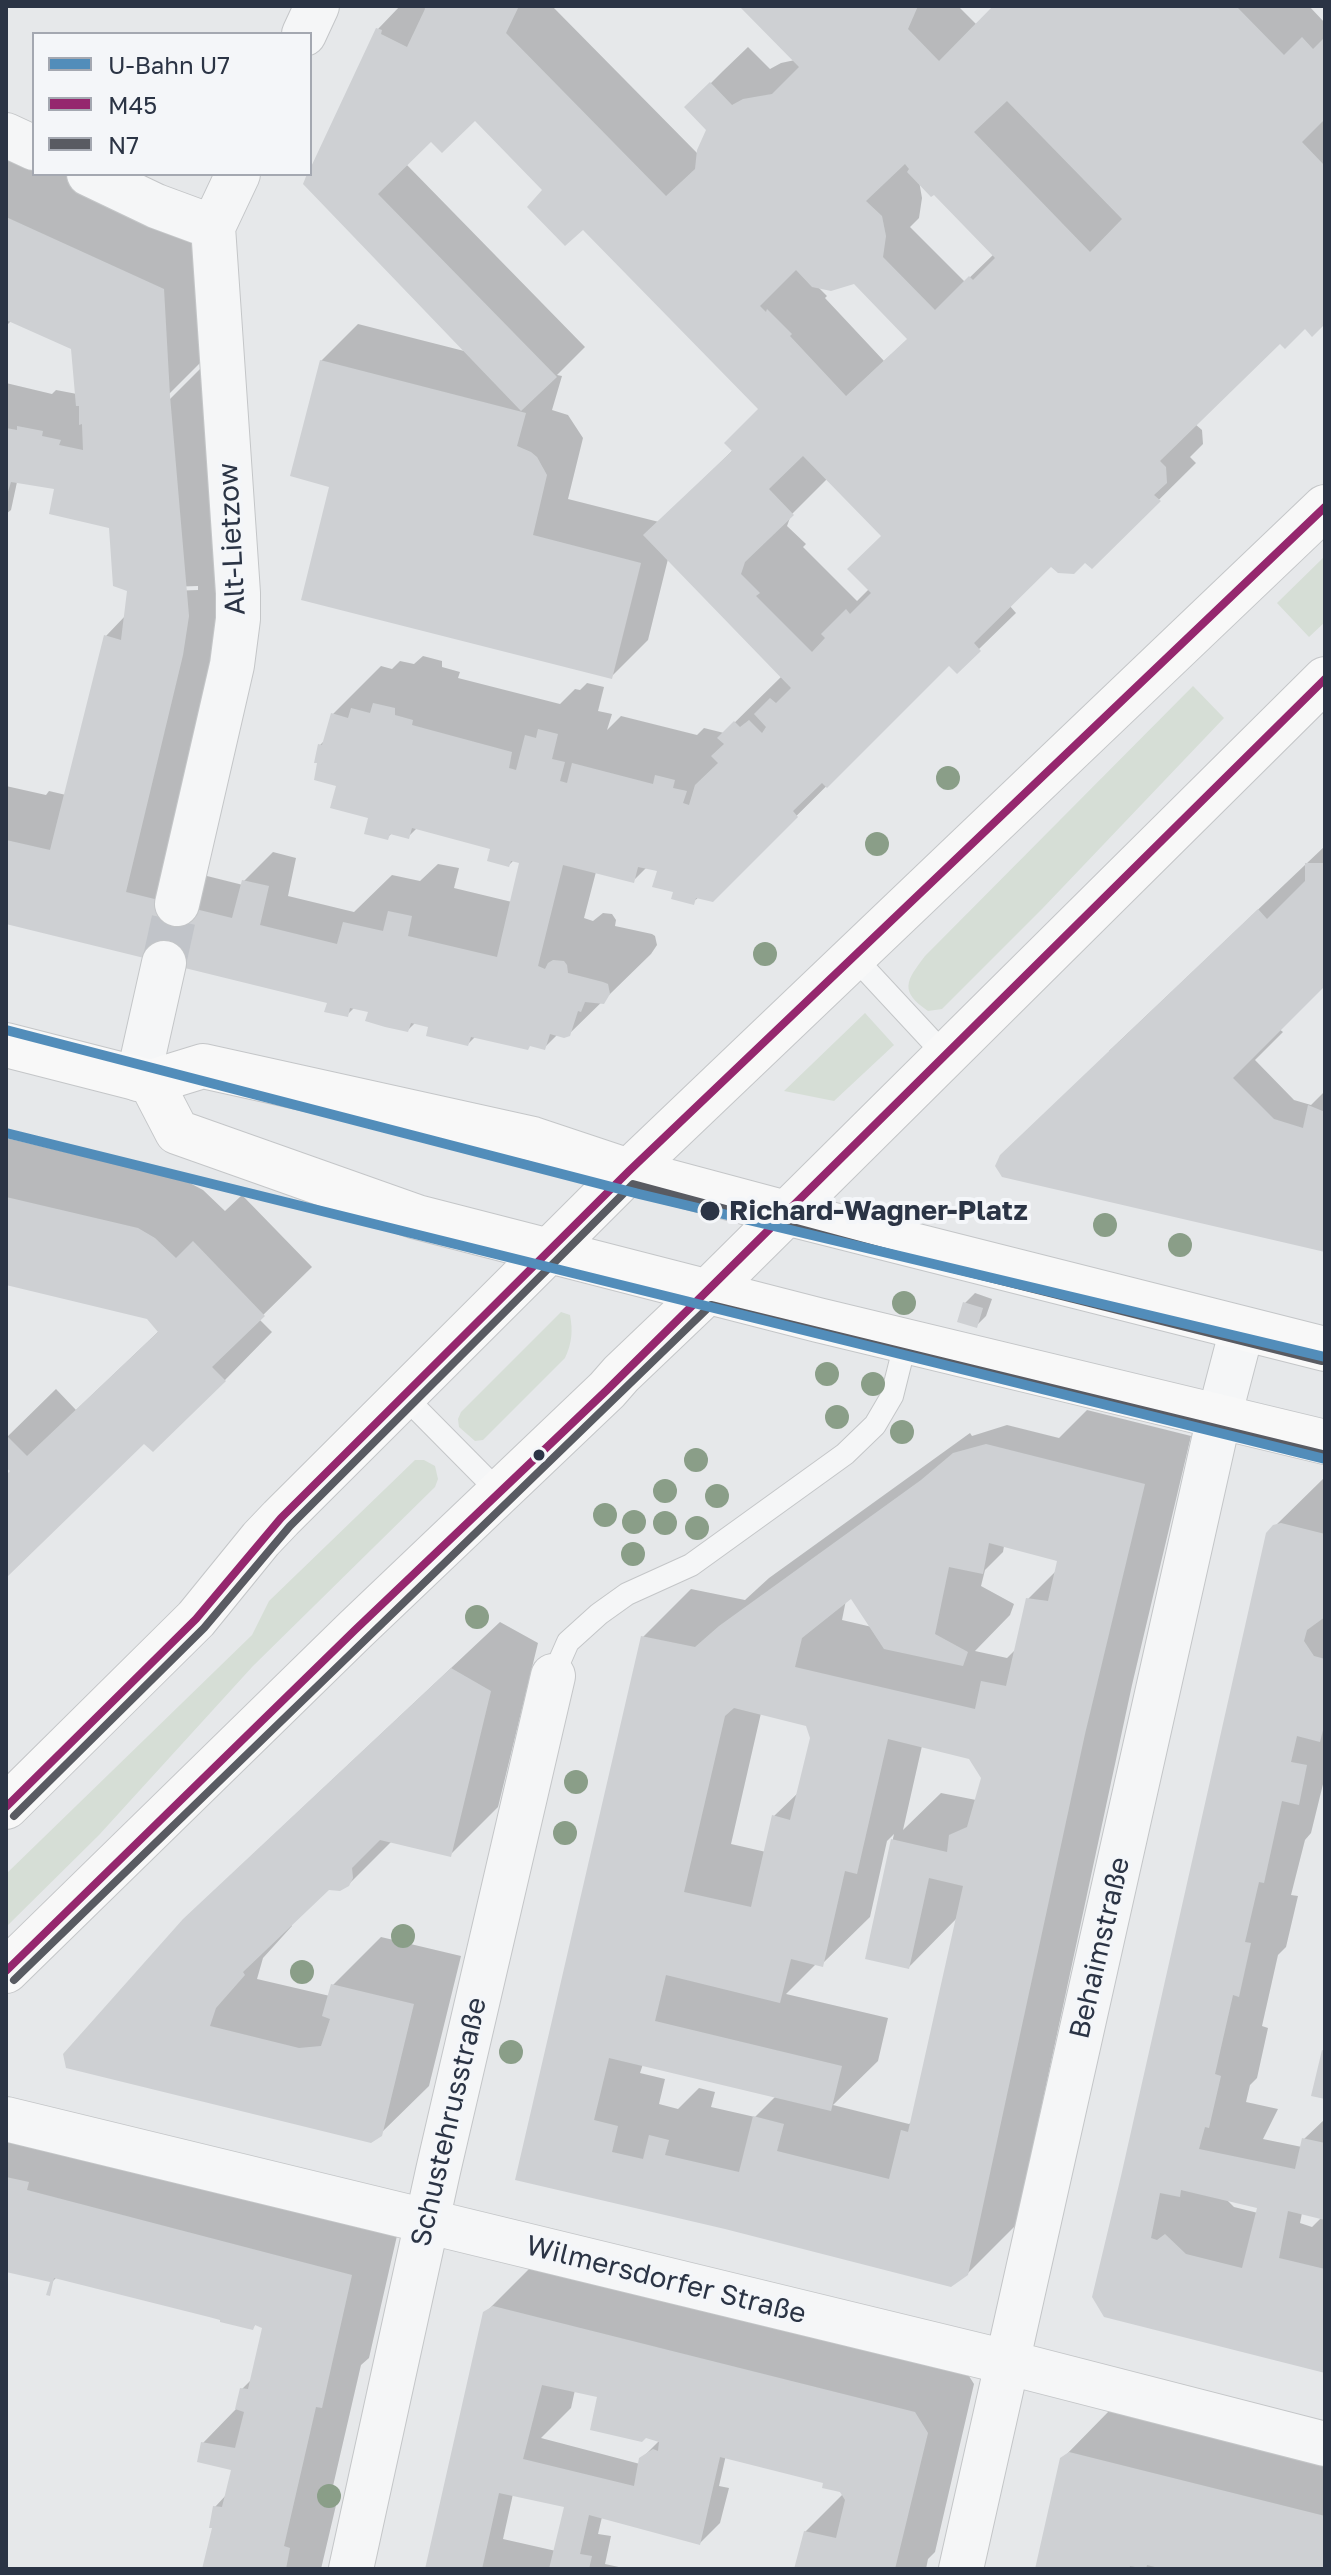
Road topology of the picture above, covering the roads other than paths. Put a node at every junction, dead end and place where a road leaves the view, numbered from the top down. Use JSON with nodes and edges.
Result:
{"nodes":[{"id":1,"x":317,"y":6,"type":"edge"},
{"id":2,"x":305,"y":32,"type":"edge"},
{"id":3,"x":6,"y":135,"type":"edge"},
{"id":4,"x":32,"y":147,"type":"edge"},
{"id":5,"x":93,"y":176,"type":"edge"},
{"id":6,"x":237,"y":176,"type":"edge"},
{"id":7,"x":213,"y":227,"type":"junction"},
{"id":8,"x":1325,"y":507,"type":"edge"},
{"id":9,"x":1325,"y":679,"type":"edge"},
{"id":10,"x":177,"y":904,"type":"tunnel mouth"},
{"id":11,"x":854,"y":957,"type":"junction"},
{"id":12,"x":164,"y":963,"type":"tunnel mouth"},
{"id":13,"x":6,"y":1045,"type":"edge"},
{"id":14,"x":945,"y":1055,"type":"junction"},
{"id":15,"x":145,"y":1081,"type":"junction"},
{"id":16,"x":629,"y":1171,"type":"junction"},
{"id":17,"x":786,"y":1213,"type":"junction"},
{"id":18,"x":550,"y":1250,"type":"junction"},
{"id":19,"x":707,"y":1292,"type":"junction"},
{"id":20,"x":1242,"y":1329,"type":"junction"},
{"id":21,"x":906,"y":1340,"type":"junction"},
{"id":22,"x":1325,"y":1349,"type":"edge"},
{"id":23,"x":403,"y":1395,"type":"junction"},
{"id":24,"x":1219,"y":1417,"type":"junction"},
{"id":25,"x":1325,"y":1442,"type":"edge"},
{"id":26,"x":499,"y":1492,"type":"junction"},
{"id":27,"x":553,"y":1676,"type":"joint"},
{"id":28,"x":6,"y":1807,"type":"edge"},
{"id":29,"x":6,"y":1971,"type":"edge"},
{"id":30,"x":6,"y":2119,"type":"edge"},
{"id":31,"x":426,"y":2222,"type":"junction"},
{"id":32,"x":1006,"y":2362,"type":"junction"},
{"id":33,"x":1325,"y":2444,"type":"edge"},
{"id":34,"x":351,"y":2569,"type":"edge"},
{"id":35,"x":961,"y":2569,"type":"edge"}],
"edges":[{"from":1,"to":2,"type":"street"},
{"from":3,"to":4,"type":"street"},
{"from":5,"to":7,"type":"street"},
{"from":6,"to":7,"type":"street","name":"Alt-Lietzow"},
{"from":7,"to":10,"type":"street","name":"Alt-Lietzow"},
{"from":8,"to":11,"type":"main road"},
{"from":9,"to":14,"type":"main road"},
{"from":11,"to":14,"type":"lane"},
{"from":11,"to":16,"type":"main road"},
{"from":12,"to":15,"type":"street"},
{"from":13,"to":15,"type":"main road"},
{"from":14,"to":17,"type":"main road"},
{"from":15,"to":16,"type":"main road"},
{"from":15,"to":18,"type":"main road"},
{"from":16,"to":17,"type":"main road"},
{"from":16,"to":18,"type":"main road"},
{"from":17,"to":19,"type":"main road"},
{"from":17,"to":20,"type":"main road"},
{"from":18,"to":19,"type":"main road"},
{"from":18,"to":23,"type":"main road"},
{"from":19,"to":21,"type":"main road"},
{"from":19,"to":26,"type":"main road"},
{"from":20,"to":22,"type":"main road"},
{"from":20,"to":24,"type":"street","name":"Behaimstraße"},
{"from":21,"to":24,"type":"main road"},
{"from":21,"to":27,"type":"lane"},
{"from":23,"to":26,"type":"lane"},
{"from":23,"to":28,"type":"main road"},
{"from":24,"to":25,"type":"main road"},
{"from":24,"to":32,"type":"street","name":"Behaimstraße"},
{"from":26,"to":29,"type":"main road"},
{"from":27,"to":31,"type":"street","name":"Schustehrusstraße"},
{"from":30,"to":31,"type":"street","name":"Wilmersdorfer Straße"},
{"from":31,"to":32,"type":"street","name":"Wilmersdorfer Straße"},
{"from":31,"to":34,"type":"street","name":"Schustehrusstraße"},
{"from":32,"to":33,"type":"street","name":"Wilmersdorfer Straße"},
{"from":32,"to":35,"type":"street","name":"Behaimstraße"}]}
